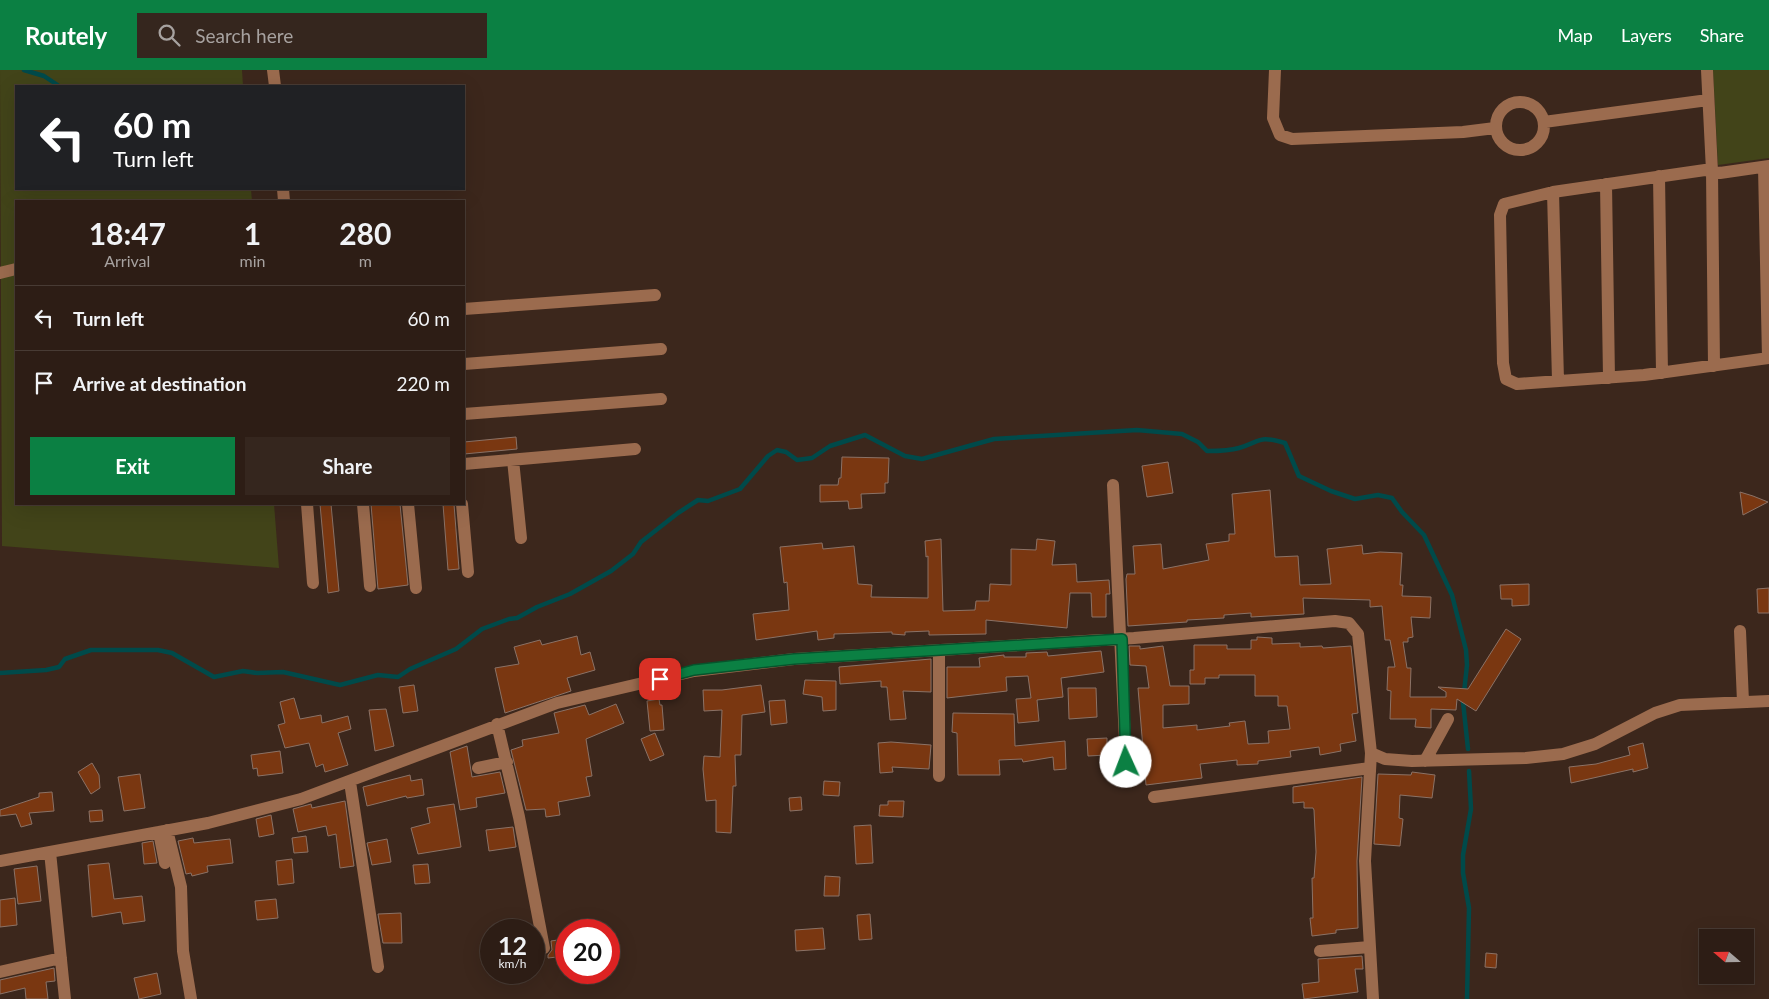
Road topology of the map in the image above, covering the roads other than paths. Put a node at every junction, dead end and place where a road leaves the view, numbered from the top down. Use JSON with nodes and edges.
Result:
{"nodes":[{"id":1,"x":273,"y":70,"type":"edge"},
{"id":2,"x":1275,"y":70,"type":"edge"},
{"id":3,"x":1707,"y":70,"type":"edge"},
{"id":4,"x":275,"y":85,"type":"edge"},
{"id":5,"x":1708,"y":100,"type":"junction"},
{"id":6,"x":1544,"y":122,"type":"junction"},
{"id":7,"x":1495,"y":128,"type":"junction"},
{"id":8,"x":1766,"y":166,"type":"edge"},
{"id":9,"x":1712,"y":171,"type":"junction"},
{"id":10,"x":1659,"y":176,"type":"junction"},
{"id":11,"x":1606,"y":184,"type":"junction"},
{"id":12,"x":1553,"y":192,"type":"junction"},
{"id":13,"x":15,"y":268,"type":"edge"},
{"id":14,"x":0,"y":273,"type":"edge"},
{"id":15,"x":655,"y":295,"type":"dead end"},
{"id":16,"x":465,"y":309,"type":"edge"},
{"id":17,"x":661,"y":348,"type":"dead end"},
{"id":18,"x":1768,"y":358,"type":"edge"},
{"id":19,"x":465,"y":364,"type":"edge"},
{"id":20,"x":1714,"y":366,"type":"junction"},
{"id":21,"x":1662,"y":372,"type":"junction"},
{"id":22,"x":1609,"y":378,"type":"junction"},
{"id":23,"x":1558,"y":380,"type":"junction"},
{"id":24,"x":661,"y":398,"type":"dead end"},
{"id":25,"x":465,"y":414,"type":"edge"},
{"id":26,"x":635,"y":449,"type":"dead end"},
{"id":27,"x":513,"y":460,"type":"junction"},
{"id":28,"x":465,"y":464,"type":"edge"},
{"id":29,"x":1113,"y":485,"type":"dead end"},
{"id":30,"x":307,"y":505,"type":"edge"},
{"id":31,"x":363,"y":505,"type":"edge"},
{"id":32,"x":408,"y":505,"type":"edge"},
{"id":33,"x":462,"y":505,"type":"edge"},
{"id":34,"x":521,"y":538,"type":"dead end"},
{"id":35,"x":468,"y":572,"type":"dead end"},
{"id":36,"x":313,"y":583,"type":"dead end"},
{"id":37,"x":370,"y":586,"type":"dead end"},
{"id":38,"x":416,"y":588,"type":"dead end"},
{"id":39,"x":1740,"y":631,"type":"dead end"},
{"id":40,"x":1122,"y":639,"type":"junction"},
{"id":41,"x":940,"y":650,"type":"junction"},
{"id":42,"x":1769,"y":701,"type":"edge"},
{"id":43,"x":1743,"y":702,"type":"junction"},
{"id":44,"x":1448,"y":719,"type":"dead end"},
{"id":45,"x":497,"y":724,"type":"junction"},
{"id":46,"x":1371,"y":753,"type":"junction"},
{"id":47,"x":1425,"y":761,"type":"junction"},
{"id":48,"x":507,"y":762,"type":"junction"},
{"id":49,"x":1126,"y":762,"type":"dead end"},
{"id":50,"x":478,"y":768,"type":"dead end"},
{"id":51,"x":1370,"y":768,"type":"junction"},
{"id":52,"x":939,"y":776,"type":"dead end"},
{"id":53,"x":350,"y":782,"type":"junction"},
{"id":54,"x":1154,"y":797,"type":"dead end"},
{"id":55,"x":163,"y":831,"type":"junction"},
{"id":56,"x":50,"y":852,"type":"junction"},
{"id":57,"x":0,"y":861,"type":"edge"},
{"id":58,"x":164,"y":863,"type":"dead end"},
{"id":59,"x":538,"y":919,"type":"edge"},
{"id":60,"x":1370,"y":947,"type":"junction"},
{"id":61,"x":1320,"y":951,"type":"dead end"},
{"id":62,"x":61,"y":958,"type":"junction"},
{"id":63,"x":378,"y":967,"type":"dead end"},
{"id":64,"x":0,"y":972,"type":"edge"},
{"id":65,"x":1372,"y":997,"type":"edge"},
{"id":66,"x":65,"y":999,"type":"edge"},
{"id":67,"x":191,"y":999,"type":"edge"}],
"edges":[{"from":1,"to":4,"type":"street"},
{"from":2,"to":7,"type":"street"},
{"from":3,"to":5,"type":"street"},
{"from":5,"to":6,"type":"street"},
{"from":5,"to":9,"type":"street"},
{"from":6,"to":7,"type":"street"},
{"from":6,"to":7,"type":"street"},
{"from":8,"to":9,"type":"street"},
{"from":8,"to":18,"type":"street"},
{"from":9,"to":10,"type":"street"},
{"from":9,"to":20,"type":"street"},
{"from":10,"to":11,"type":"street"},
{"from":10,"to":21,"type":"street"},
{"from":11,"to":12,"type":"street"},
{"from":11,"to":22,"type":"street"},
{"from":12,"to":23,"type":"street"},
{"from":12,"to":23,"type":"street"},
{"from":13,"to":14,"type":"street"},
{"from":15,"to":16,"type":"street"},
{"from":17,"to":19,"type":"street"},
{"from":18,"to":20,"type":"street"},
{"from":20,"to":21,"type":"street"},
{"from":21,"to":22,"type":"street"},
{"from":22,"to":23,"type":"street"},
{"from":24,"to":25,"type":"street"},
{"from":26,"to":27,"type":"street"},
{"from":27,"to":28,"type":"street"},
{"from":27,"to":34,"type":"street"},
{"from":29,"to":40,"type":"street"},
{"from":30,"to":36,"type":"street"},
{"from":31,"to":37,"type":"street"},
{"from":32,"to":38,"type":"street"},
{"from":33,"to":35,"type":"street"},
{"from":39,"to":43,"type":"street"},
{"from":40,"to":41,"type":"street"},
{"from":40,"to":46,"type":"street"},
{"from":40,"to":49,"type":"street"},
{"from":41,"to":45,"type":"street"},
{"from":41,"to":52,"type":"street"},
{"from":42,"to":43,"type":"street"},
{"from":43,"to":47,"type":"street"},
{"from":44,"to":47,"type":"street"},
{"from":45,"to":48,"type":"street"},
{"from":45,"to":53,"type":"street"},
{"from":46,"to":47,"type":"street"},
{"from":46,"to":51,"type":"street"},
{"from":48,"to":50,"type":"street"},
{"from":48,"to":59,"type":"street"},
{"from":51,"to":54,"type":"street"},
{"from":51,"to":60,"type":"street"},
{"from":53,"to":55,"type":"street"},
{"from":53,"to":63,"type":"street"},
{"from":55,"to":56,"type":"street"},
{"from":55,"to":58,"type":"street"},
{"from":55,"to":67,"type":"street"},
{"from":56,"to":57,"type":"street"},
{"from":56,"to":62,"type":"street"},
{"from":60,"to":61,"type":"street"},
{"from":60,"to":65,"type":"street"},
{"from":62,"to":64,"type":"street"},
{"from":62,"to":66,"type":"street"}]}
